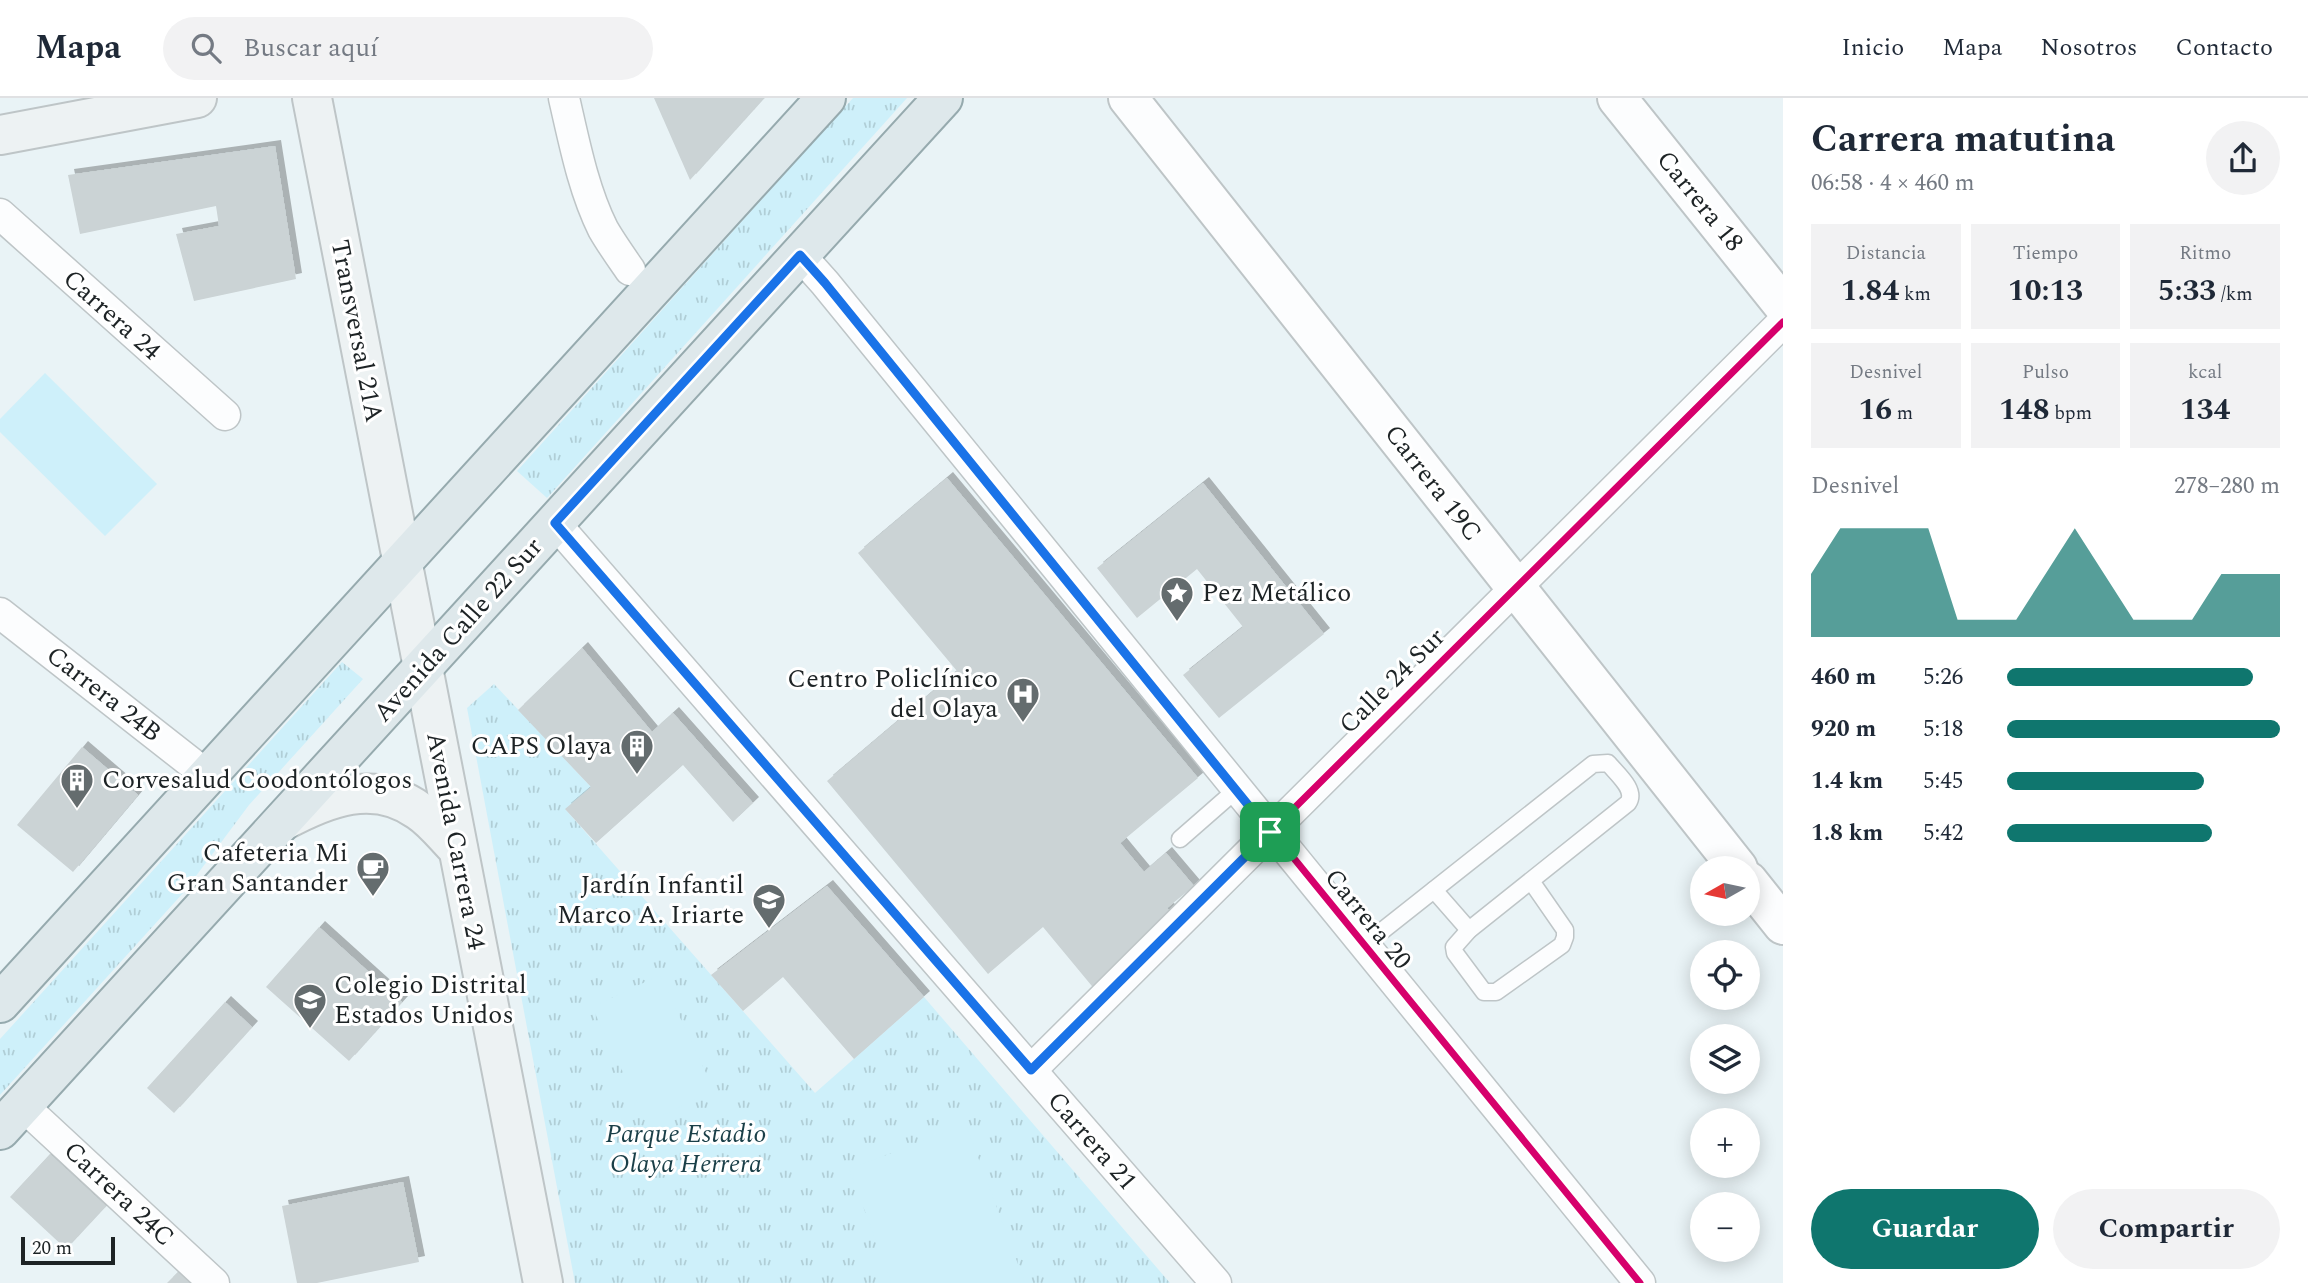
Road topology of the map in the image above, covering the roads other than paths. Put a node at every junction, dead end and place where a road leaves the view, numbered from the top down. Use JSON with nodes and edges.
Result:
{"nodes":[{"id":1,"x":197,"y":98,"type":"edge"},
{"id":2,"x":312,"y":98,"type":"edge"},
{"id":3,"x":564,"y":98,"type":"edge"},
{"id":4,"x":827,"y":98,"type":"edge"},
{"id":5,"x":943,"y":98,"type":"edge"},
{"id":6,"x":1128,"y":98,"type":"edge"},
{"id":7,"x":1618,"y":98,"type":"edge"},
{"id":8,"x":0,"y":135,"type":"edge"},
{"id":9,"x":0,"y":214,"type":"edge"},
{"id":10,"x":800,"y":255,"type":"junction"},
{"id":11,"x":630,"y":271,"type":"dead end"},
{"id":12,"x":1783,"y":305,"type":"edge"},
{"id":13,"x":1783,"y":321,"type":"edge"},
{"id":14,"x":225,"y":415,"type":"dead end"},
{"id":15,"x":555,"y":523,"type":"junction"},
{"id":16,"x":401,"y":564,"type":"junction"},
{"id":17,"x":1516,"y":588,"type":"junction"},
{"id":18,"x":0,"y":613,"type":"edge"},
{"id":19,"x":422,"y":669,"type":"junction"},
{"id":20,"x":208,"y":776,"type":"junction"},
{"id":21,"x":1236,"y":790,"type":"junction"},
{"id":22,"x":283,"y":821,"type":"junction"},
{"id":23,"x":1270,"y":832,"type":"junction"},
{"id":24,"x":1180,"y":839,"type":"dead end"},
{"id":25,"x":457,"y":849,"type":"junction"},
{"id":26,"x":1728,"y":856,"type":"edge"},
{"id":27,"x":1531,"y":881,"type":"junction"},
{"id":28,"x":1434,"y":890,"type":"junction"},
{"id":29,"x":1760,"y":896,"type":"edge"},
{"id":30,"x":1783,"y":925,"type":"edge"},
{"id":31,"x":1469,"y":930,"type":"junction"},
{"id":32,"x":1363,"y":946,"type":"junction"},
{"id":33,"x":0,"y":1003,"type":"edge"},
{"id":34,"x":1031,"y":1070,"type":"junction"},
{"id":35,"x":11,"y":1118,"type":"edge"},
{"id":36,"x":214,"y":1283,"type":"edge"},
{"id":37,"x":542,"y":1283,"type":"edge"},
{"id":38,"x":1216,"y":1283,"type":"edge"},
{"id":39,"x":1640,"y":1283,"type":"edge"}],
"edges":[{"from":1,"to":8,"type":"main road"},
{"from":2,"to":16,"type":"main road","name":"Transversal 21A"},
{"from":3,"to":11,"type":"street"},
{"from":4,"to":16,"type":"main road"},
{"from":5,"to":10,"type":"main road","name":"Avenida Calle 22 Sur"},
{"from":6,"to":17,"type":"street","name":"Carrera 19C"},
{"from":7,"to":12,"type":"street","name":"Carrera 18"},
{"from":9,"to":14,"type":"street","name":"Carrera 24"},
{"from":10,"to":15,"type":"main road","name":"Avenida Calle 22 Sur"},
{"from":10,"to":21,"type":"street","name":"Carrera 20"},
{"from":13,"to":17,"type":"street","name":"Calle 24 Sur"},
{"from":15,"to":19,"type":"main road","name":"Avenida Calle 22 Sur"},
{"from":15,"to":34,"type":"street","name":"Carrera 21"},
{"from":16,"to":19,"type":"main road","name":"Avenida Carrera 24"},
{"from":16,"to":20,"type":"main road"},
{"from":17,"to":23,"type":"street","name":"Calle 24 Sur"},
{"from":17,"to":26,"type":"street","name":"Carrera 19C"},
{"from":18,"to":20,"type":"street","name":"Carrera 24B"},
{"from":19,"to":22,"type":"main road","name":"Avenida Calle 22 Sur"},
{"from":19,"to":25,"type":"main road","name":"Avenida Carrera 24"},
{"from":20,"to":33,"type":"main road"},
{"from":21,"to":23,"type":"street","name":"Carrera 20"},
{"from":21,"to":24,"type":"lane"},
{"from":22,"to":25,"type":"main road"},
{"from":22,"to":35,"type":"main road","name":"Avenida Calle 22 Sur"},
{"from":23,"to":32,"type":"street","name":"Carrera 20"},
{"from":23,"to":34,"type":"street","name":"Calle 24 Sur"},
{"from":25,"to":37,"type":"main road","name":"Avenida Carrera 24"},
{"from":27,"to":28,"type":"lane"},
{"from":27,"to":31,"type":"lane"},
{"from":27,"to":31,"type":"lane"},
{"from":28,"to":31,"type":"lane"},
{"from":28,"to":32,"type":"lane"},
{"from":29,"to":30,"type":"street"},
{"from":32,"to":39,"type":"street","name":"Carrera 20"},
{"from":34,"to":38,"type":"street","name":"Carrera 21"},
{"from":35,"to":36,"type":"street","name":"Carrera 24C"}]}
